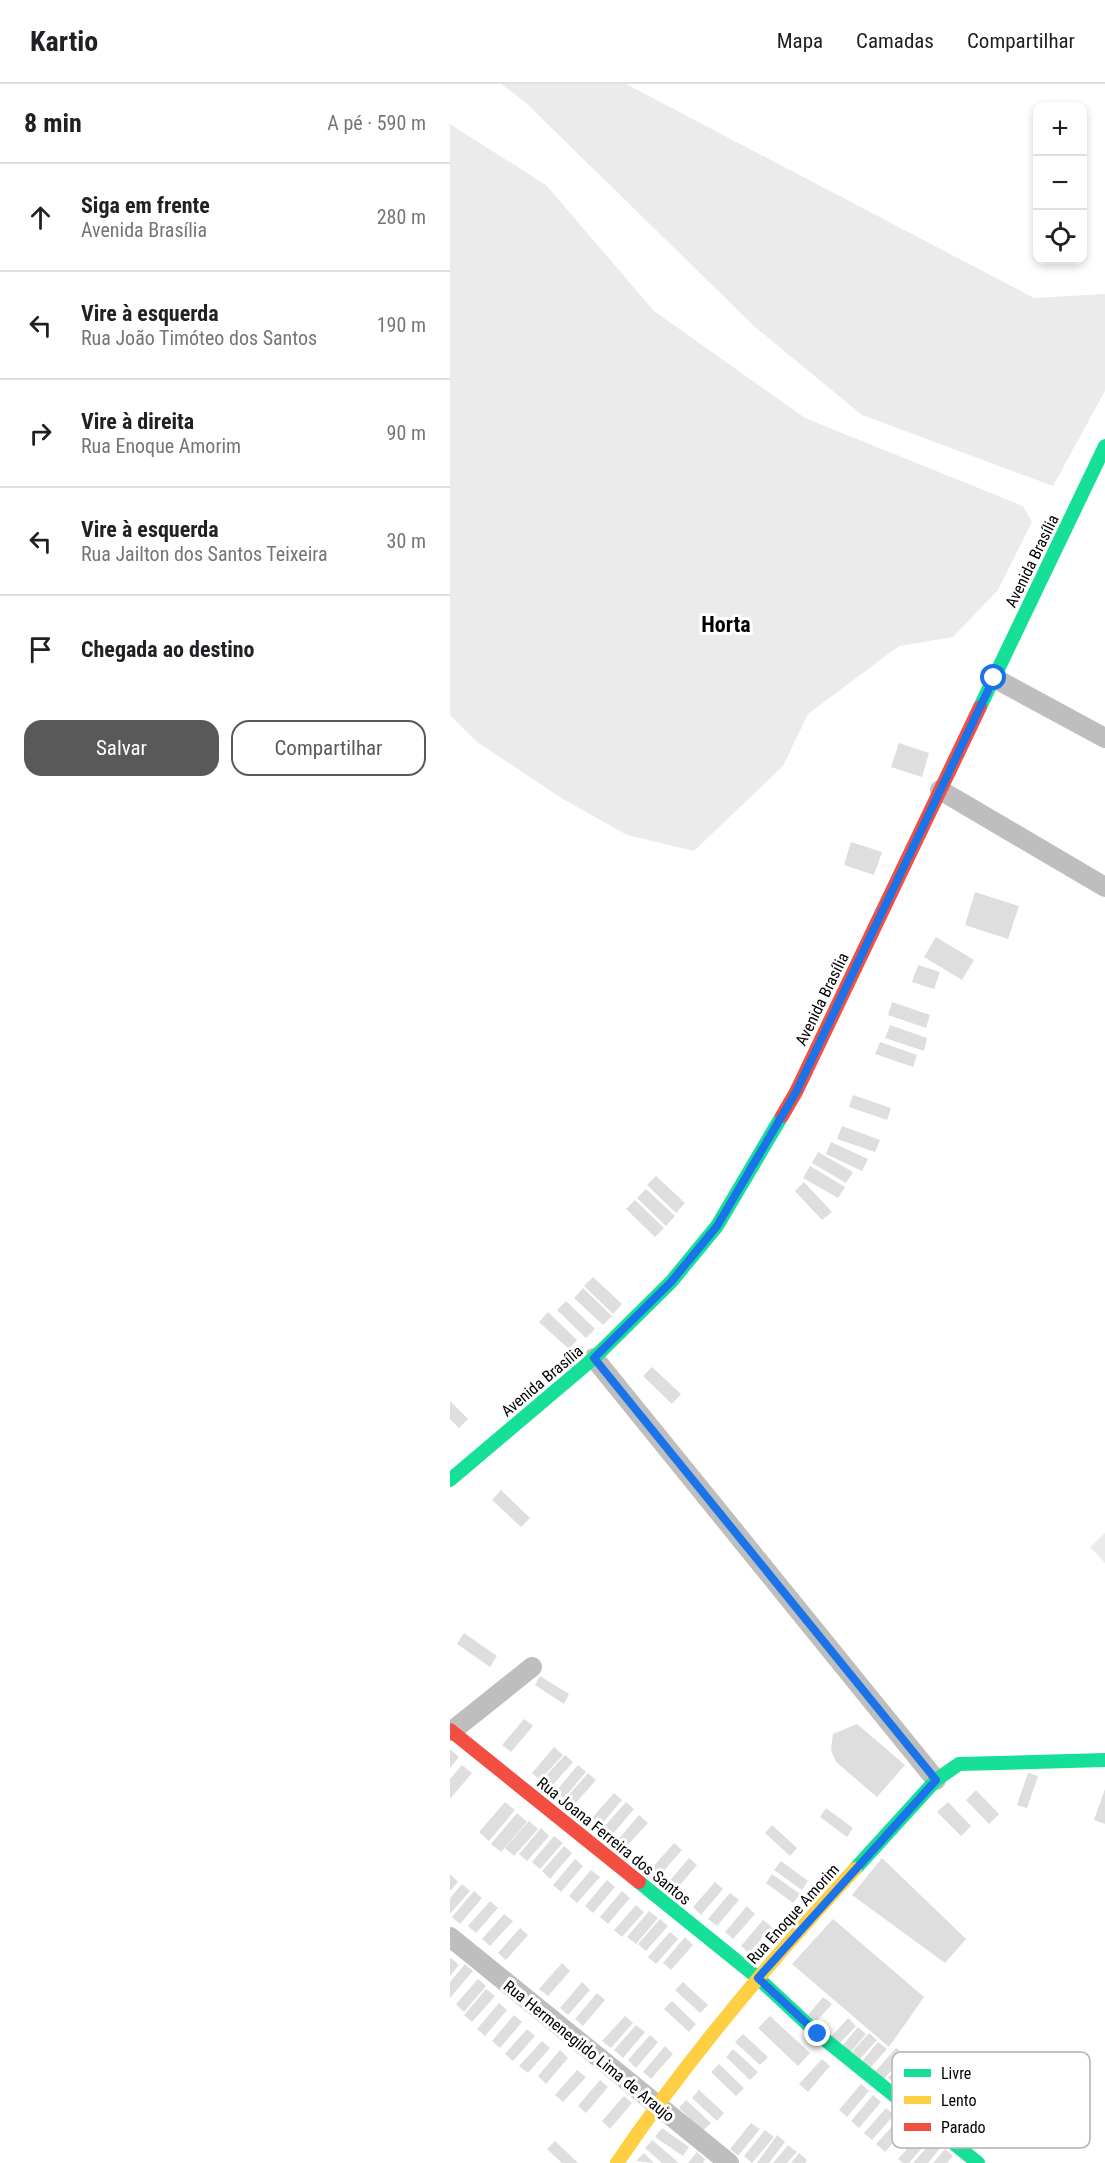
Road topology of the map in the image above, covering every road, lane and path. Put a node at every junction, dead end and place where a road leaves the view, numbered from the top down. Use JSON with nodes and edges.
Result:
{"nodes":[{"id":1,"x":1105,"y":446,"type":"edge"},
{"id":2,"x":994,"y":678,"type":"junction"},
{"id":3,"x":1105,"y":738,"type":"edge"},
{"id":4,"x":940,"y":790,"type":"junction"},
{"id":5,"x":1105,"y":887,"type":"edge"},
{"id":6,"x":594,"y":1358,"type":"junction"},
{"id":7,"x":450,"y":1480,"type":"edge"},
{"id":8,"x":532,"y":1667,"type":"dead end"},
{"id":9,"x":451,"y":1730,"type":"edge"},
{"id":10,"x":1105,"y":1760,"type":"edge"},
{"id":11,"x":936,"y":1780,"type":"junction"},
{"id":12,"x":450,"y":1937,"type":"edge"},
{"id":13,"x":758,"y":1978,"type":"junction"},
{"id":14,"x":892,"y":2094,"type":"edge"},
{"id":15,"x":654,"y":2105,"type":"junction"},
{"id":16,"x":959,"y":2148,"type":"edge"},
{"id":17,"x":617,"y":2163,"type":"edge"},
{"id":18,"x":729,"y":2163,"type":"edge"},
{"id":19,"x":978,"y":2163,"type":"edge"}],
"edges":[{"from":1,"to":2,"type":"street","name":"Avenida Brasília"},
{"from":2,"to":3,"type":"street"},
{"from":2,"to":4,"type":"street","name":"Avenida Brasília"},
{"from":4,"to":5,"type":"street"},
{"from":4,"to":6,"type":"street","name":"Avenida Brasília"},
{"from":6,"to":7,"type":"street","name":"Avenida Brasília"},
{"from":6,"to":11,"type":"street"},
{"from":8,"to":9,"type":"street"},
{"from":9,"to":13,"type":"street","name":"Rua Joana Ferreira dos Santos"},
{"from":10,"to":11,"type":"street","name":"Rua Enoque Amorim"},
{"from":11,"to":13,"type":"street","name":"Rua Enoque Amorim"},
{"from":12,"to":15,"type":"street","name":"Rua Hermenegildo Lima de Araujo"},
{"from":13,"to":14,"type":"street","name":"Rua Joana Ferreira dos Santos"},
{"from":13,"to":15,"type":"street","name":"Rua Enoque Amorim"},
{"from":15,"to":17,"type":"street","name":"Rua Enoque Amorim"},
{"from":15,"to":18,"type":"street","name":"Rua Hermenegildo Lima de Araujo"},
{"from":16,"to":19,"type":"street","name":"Rua Joana Ferreira dos Santos"}]}
